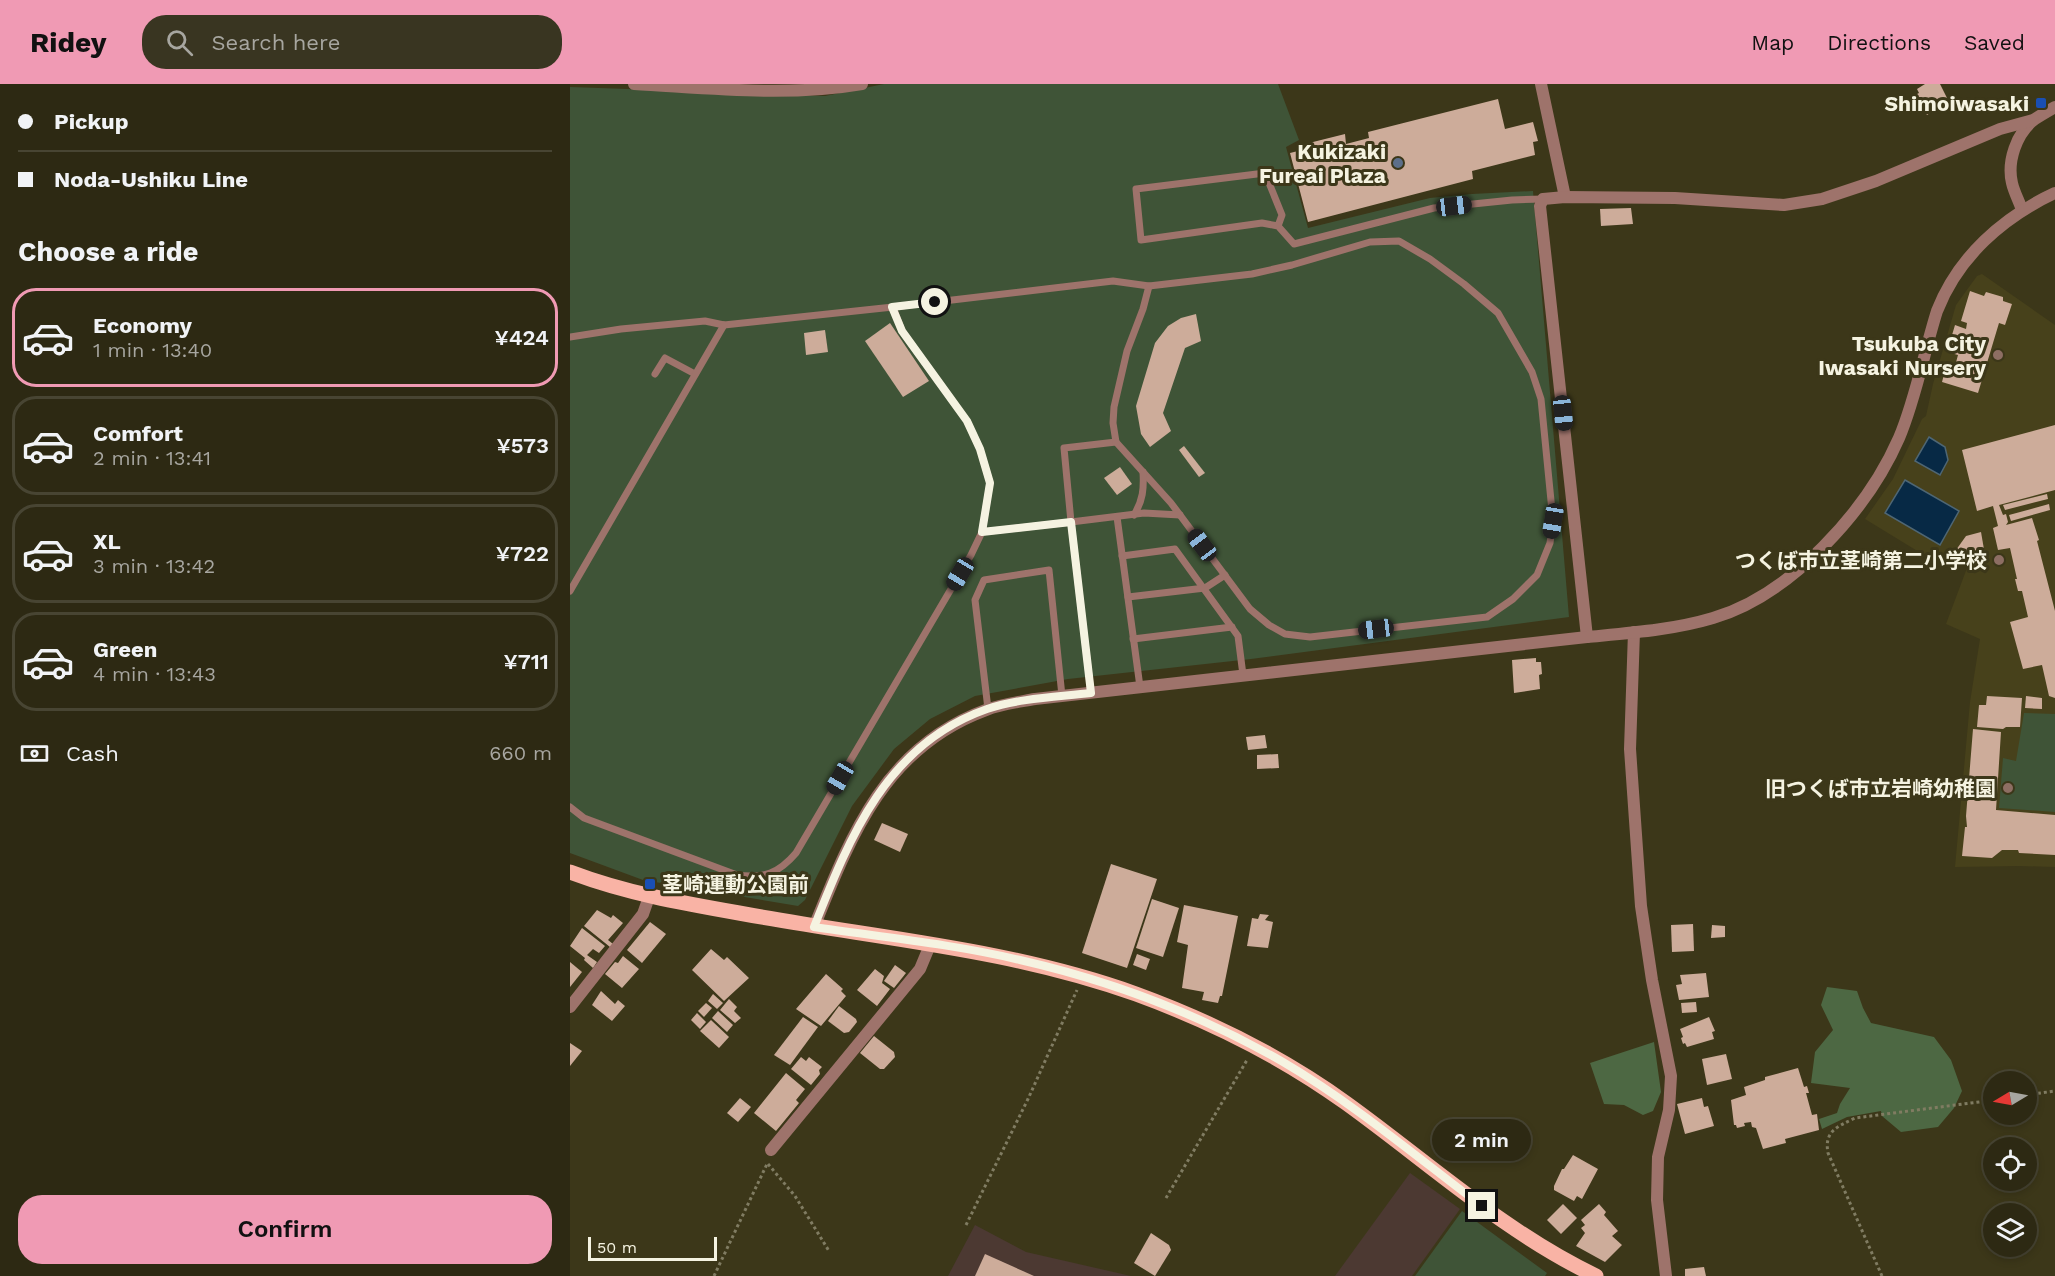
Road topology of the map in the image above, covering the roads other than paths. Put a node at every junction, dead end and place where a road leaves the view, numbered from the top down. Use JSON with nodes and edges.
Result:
{"nodes":[{"id":1,"x":634,"y":84,"type":"edge"},
{"id":2,"x":862,"y":84,"type":"edge"},
{"id":3,"x":1540,"y":84,"type":"edge"},
{"id":4,"x":2055,"y":107,"type":"edge"},
{"id":5,"x":2033,"y":120,"type":"junction"},
{"id":6,"x":2055,"y":193,"type":"edge"},
{"id":7,"x":1565,"y":197,"type":"junction"},
{"id":8,"x":1543,"y":199,"type":"junction"},
{"id":9,"x":2022,"y":210,"type":"junction"},
{"id":10,"x":1278,"y":226,"type":"junction"},
{"id":11,"x":1149,"y":286,"type":"junction"},
{"id":12,"x":892,"y":307,"type":"junction"},
{"id":13,"x":724,"y":325,"type":"junction"},
{"id":14,"x":570,"y":338,"type":"edge"},
{"id":15,"x":655,"y":374,"type":"dead end"},
{"id":16,"x":695,"y":374,"type":"junction"},
{"id":17,"x":1116,"y":442,"type":"junction"},
{"id":18,"x":1143,"y":471,"type":"junction"},
{"id":19,"x":1134,"y":515,"type":"junction"},
{"id":20,"x":1180,"y":515,"type":"junction"},
{"id":21,"x":1117,"y":517,"type":"junction"},
{"id":22,"x":1071,"y":522,"type":"junction"},
{"id":23,"x":982,"y":532,"type":"junction"},
{"id":24,"x":1122,"y":556,"type":"junction"},
{"id":25,"x":1225,"y":575,"type":"junction"},
{"id":26,"x":1205,"y":588,"type":"junction"},
{"id":27,"x":570,"y":591,"type":"edge"},
{"id":28,"x":1128,"y":597,"type":"junction"},
{"id":29,"x":1232,"y":627,"type":"junction"},
{"id":30,"x":1634,"y":632,"type":"junction"},
{"id":31,"x":1587,"y":638,"type":"junction"},
{"id":32,"x":1133,"y":639,"type":"junction"},
{"id":33,"x":1243,"y":675,"type":"junction"},
{"id":34,"x":1140,"y":687,"type":"junction"},
{"id":35,"x":1091,"y":693,"type":"junction"},
{"id":36,"x":1062,"y":696,"type":"junction"},
{"id":37,"x":988,"y":709,"type":"junction"},
{"id":38,"x":570,"y":807,"type":"edge"},
{"id":39,"x":570,"y":872,"type":"edge"},
{"id":40,"x":649,"y":897,"type":"junction"},
{"id":41,"x":814,"y":927,"type":"junction"},
{"id":42,"x":930,"y":945,"type":"junction"},
{"id":43,"x":570,"y":1006,"type":"edge"},
{"id":44,"x":771,"y":1150,"type":"road end"},
{"id":45,"x":1596,"y":1276,"type":"edge"},
{"id":46,"x":1666,"y":1276,"type":"edge"}],
"edges":[{"from":1,"to":2,"type":"street"},
{"from":3,"to":7,"type":"street"},
{"from":4,"to":5,"type":"street"},
{"from":5,"to":7,"type":"street"},
{"from":5,"to":9,"type":"street"},
{"from":6,"to":9,"type":"street"},
{"from":7,"to":8,"type":"street"},
{"from":8,"to":10,"type":"lane"},
{"from":8,"to":31,"type":"street"},
{"from":9,"to":30,"type":"street"},
{"from":10,"to":10,"type":"lane"},
{"from":11,"to":12,"type":"lane"},
{"from":11,"to":17,"type":"lane"},
{"from":11,"to":25,"type":"lane"},
{"from":12,"to":13,"type":"lane"},
{"from":12,"to":23,"type":"lane"},
{"from":13,"to":14,"type":"lane"},
{"from":13,"to":16,"type":"lane"},
{"from":15,"to":16,"type":"lane"},
{"from":16,"to":27,"type":"lane"},
{"from":17,"to":18,"type":"lane"},
{"from":17,"to":22,"type":"lane"},
{"from":18,"to":19,"type":"lane"},
{"from":18,"to":20,"type":"lane"},
{"from":19,"to":20,"type":"lane"},
{"from":19,"to":21,"type":"lane"},
{"from":20,"to":25,"type":"lane"},
{"from":21,"to":22,"type":"lane"},
{"from":21,"to":24,"type":"lane"},
{"from":22,"to":23,"type":"lane"},
{"from":22,"to":35,"type":"lane"},
{"from":23,"to":38,"type":"lane"},
{"from":24,"to":26,"type":"lane"},
{"from":24,"to":28,"type":"lane"},
{"from":25,"to":26,"type":"lane"},
{"from":26,"to":28,"type":"lane"},
{"from":26,"to":29,"type":"lane"},
{"from":28,"to":32,"type":"lane"},
{"from":29,"to":32,"type":"lane"},
{"from":29,"to":33,"type":"lane"},
{"from":30,"to":31,"type":"street"},
{"from":30,"to":46,"type":"street"},
{"from":31,"to":33,"type":"street"},
{"from":32,"to":34,"type":"lane"},
{"from":33,"to":34,"type":"street"},
{"from":34,"to":35,"type":"street"},
{"from":35,"to":36,"type":"street"},
{"from":36,"to":37,"type":"street"},
{"from":36,"to":37,"type":"lane"},
{"from":37,"to":41,"type":"street"},
{"from":39,"to":40,"type":"main road"},
{"from":40,"to":41,"type":"main road"},
{"from":40,"to":43,"type":"street"},
{"from":41,"to":42,"type":"main road"},
{"from":42,"to":44,"type":"street"},
{"from":42,"to":45,"type":"main road"}]}
